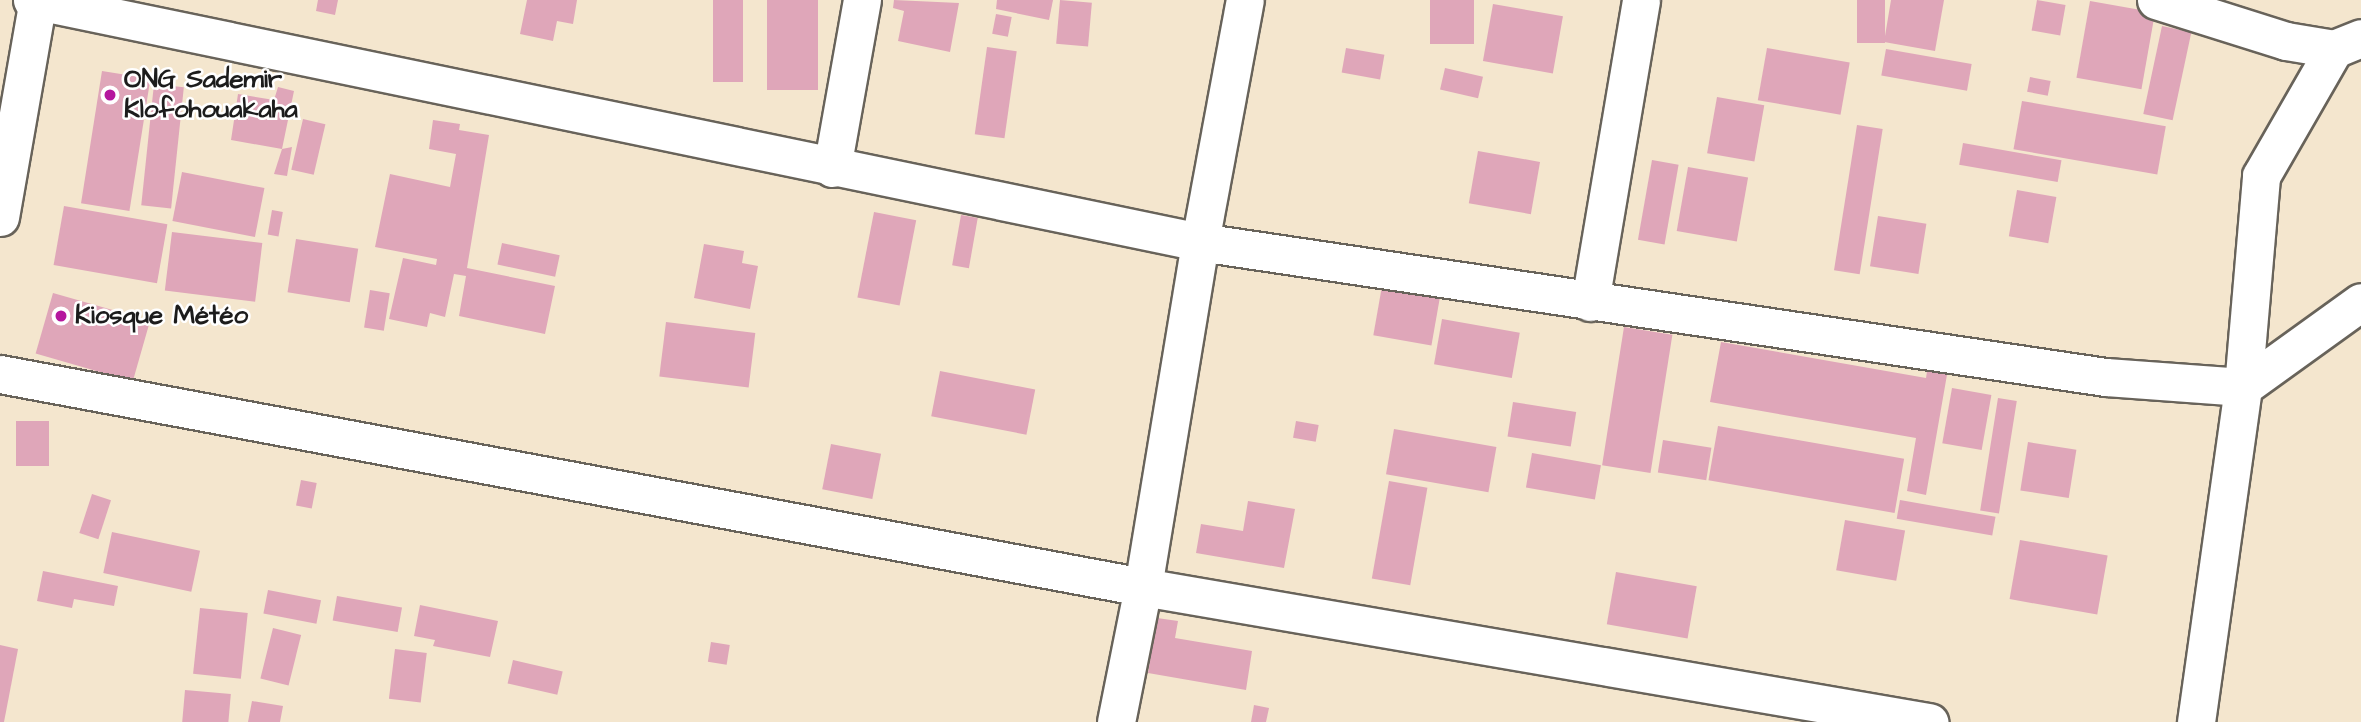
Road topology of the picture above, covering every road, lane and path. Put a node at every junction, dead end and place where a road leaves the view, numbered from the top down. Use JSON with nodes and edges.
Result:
{"nodes":[{"id":1,"x":32,"y":0,"type":"edge"},
{"id":2,"x":38,"y":0,"type":"edge"},
{"id":3,"x":862,"y":0,"type":"edge"},
{"id":4,"x":1245,"y":0,"type":"edge"},
{"id":5,"x":1641,"y":0,"type":"edge"},
{"id":6,"x":2156,"y":0,"type":"edge"},
{"id":7,"x":2347,"y":44,"type":"edge"},
{"id":8,"x":832,"y":168,"type":"junction"},
{"id":9,"x":0,"y":217,"type":"edge"},
{"id":10,"x":1200,"y":242,"type":"junction"},
{"id":11,"x":1590,"y":302,"type":"junction"},
{"id":12,"x":2361,"y":303,"type":"edge"},
{"id":13,"x":0,"y":373,"type":"edge"},
{"id":14,"x":2244,"y":387,"type":"junction"},
{"id":15,"x":1143,"y":587,"type":"junction"},
{"id":16,"x":1116,"y":722,"type":"edge"},
{"id":17,"x":1929,"y":722,"type":"edge"},
{"id":18,"x":2196,"y":722,"type":"edge"}],
"edges":[{"from":1,"to":2,"type":"street"},
{"from":2,"to":8,"type":"street"},
{"from":2,"to":9,"type":"street"},
{"from":3,"to":8,"type":"street"},
{"from":4,"to":10,"type":"street"},
{"from":5,"to":11,"type":"street"},
{"from":6,"to":7,"type":"street"},
{"from":7,"to":14,"type":"street"},
{"from":8,"to":10,"type":"street"},
{"from":10,"to":11,"type":"street"},
{"from":10,"to":15,"type":"street"},
{"from":11,"to":14,"type":"street"},
{"from":12,"to":14,"type":"street"},
{"from":13,"to":15,"type":"street"},
{"from":14,"to":18,"type":"street"},
{"from":15,"to":16,"type":"street"},
{"from":15,"to":17,"type":"street"}]}
